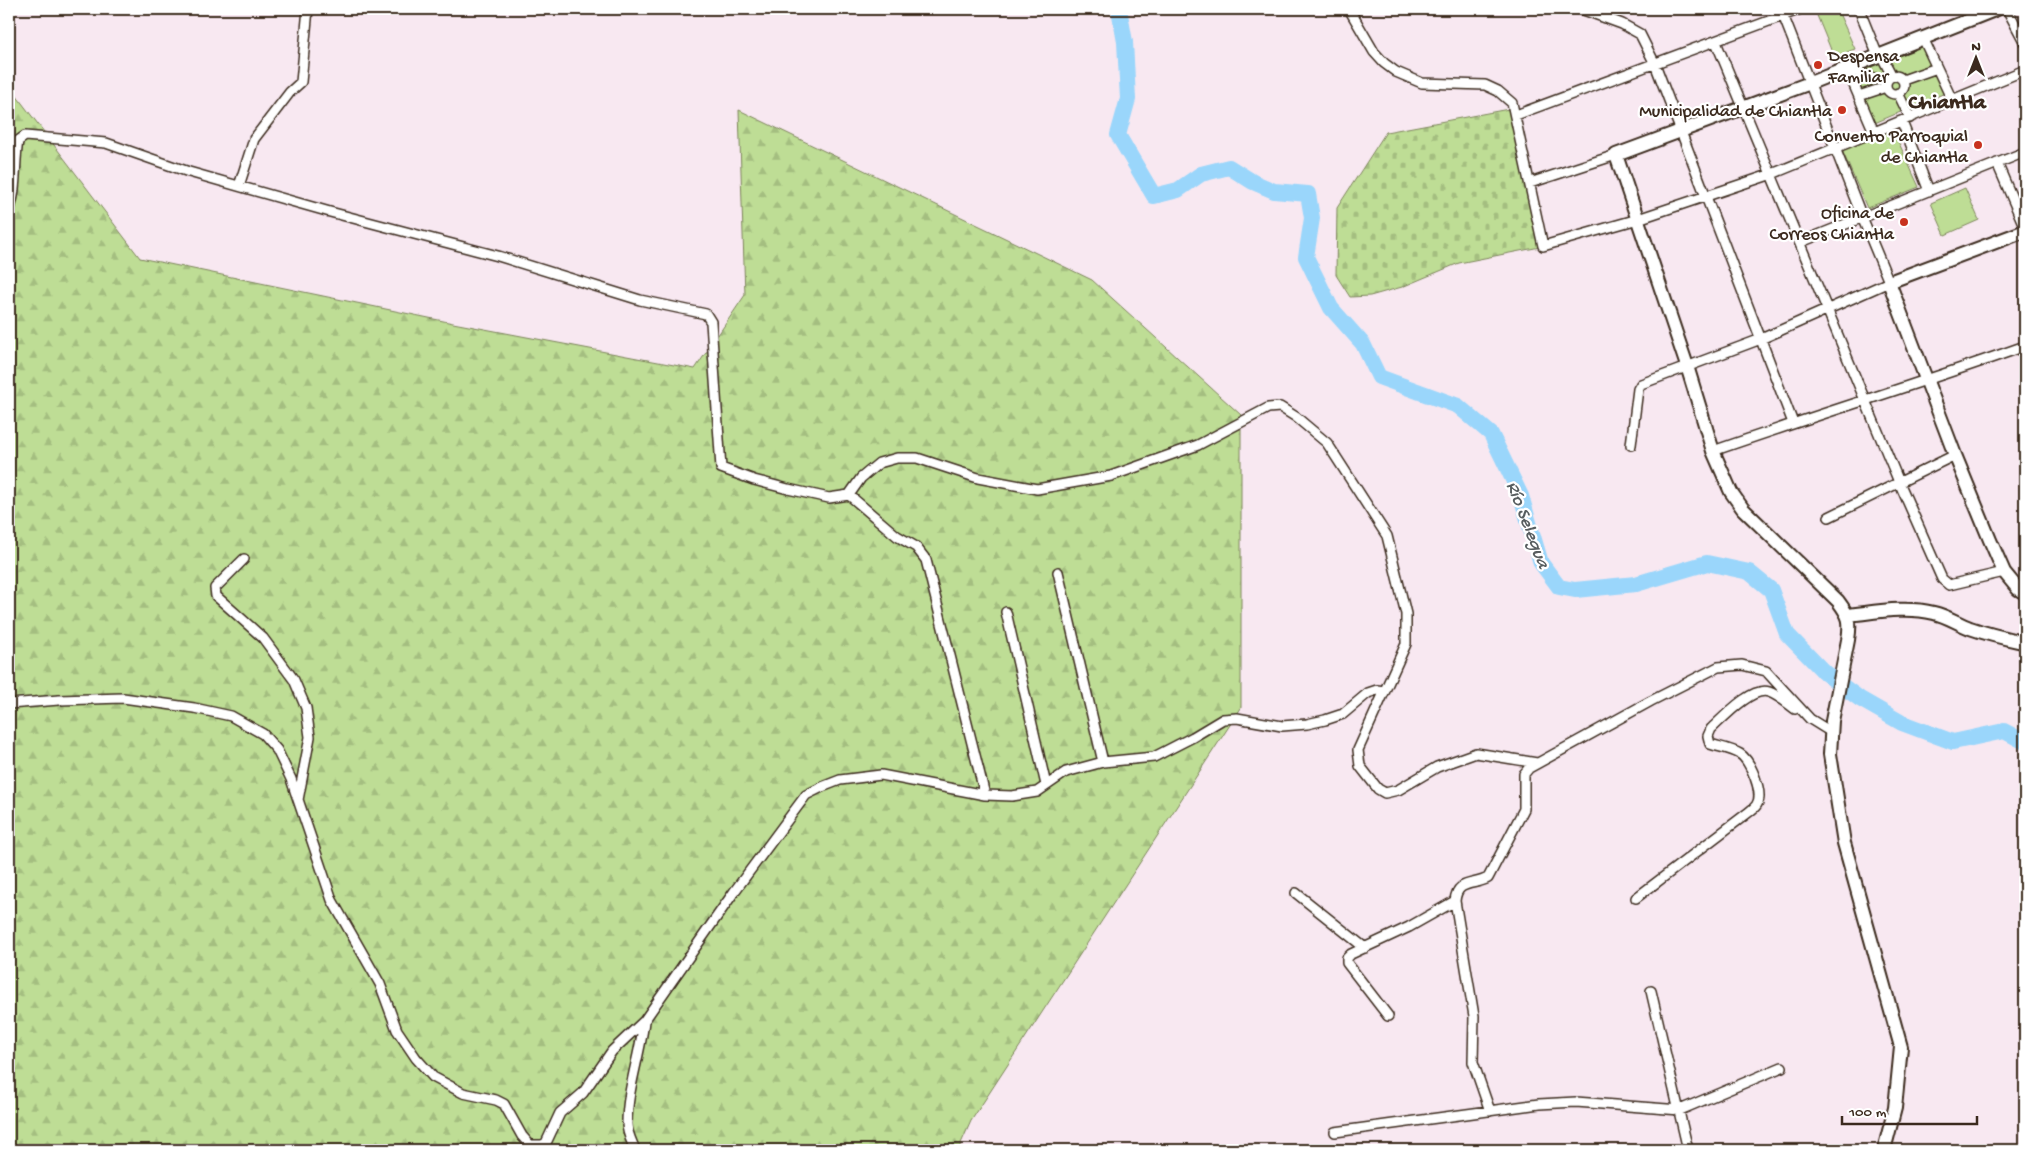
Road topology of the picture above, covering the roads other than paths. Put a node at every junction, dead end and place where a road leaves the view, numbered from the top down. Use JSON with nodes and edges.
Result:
{"nodes":[{"id":1,"x":308,"y":9,"type":"edge"},
{"id":2,"x":1349,"y":9,"type":"edge"},
{"id":3,"x":1581,"y":9,"type":"edge"},
{"id":4,"x":1801,"y":9,"type":"edge"},
{"id":5,"x":1858,"y":9,"type":"edge"},
{"id":6,"x":1997,"y":9,"type":"edge"},
{"id":7,"x":2007,"y":9,"type":"edge"},
{"id":8,"x":1783,"y":15,"type":"junction"},
{"id":9,"x":1923,"y":38,"type":"junction"},
{"id":10,"x":1716,"y":42,"type":"junction"},
{"id":11,"x":2025,"y":43,"type":"edge"},
{"id":12,"x":1879,"y":56,"type":"junction"},
{"id":13,"x":1655,"y":64,"type":"junction"},
{"id":14,"x":1847,"y":68,"type":"junction"},
{"id":15,"x":1936,"y":68,"type":"junction"},
{"id":16,"x":2025,"y":70,"type":"edge"},
{"id":17,"x":1903,"y":80,"type":"junction"},
{"id":18,"x":1888,"y":81,"type":"junction"},
{"id":19,"x":1810,"y":83,"type":"junction"},
{"id":20,"x":1898,"y":93,"type":"junction"},
{"id":21,"x":1859,"y":96,"type":"junction"},
{"id":22,"x":1952,"y":100,"type":"junction"},
{"id":23,"x":1744,"y":107,"type":"junction"},
{"id":24,"x":1516,"y":116,"type":"junction"},
{"id":25,"x":1906,"y":120,"type":"junction"},
{"id":26,"x":1680,"y":130,"type":"junction"},
{"id":27,"x":1874,"y":132,"type":"junction"},
{"id":28,"x":1835,"y":150,"type":"junction"},
{"id":29,"x":2025,"y":152,"type":"edge"},
{"id":30,"x":1616,"y":155,"type":"junction"},
{"id":31,"x":1997,"y":163,"type":"junction"},
{"id":32,"x":1772,"y":174,"type":"junction"},
{"id":33,"x":1530,"y":183,"type":"junction"},
{"id":34,"x":239,"y":186,"type":"junction"},
{"id":35,"x":1929,"y":191,"type":"junction"},
{"id":36,"x":1707,"y":196,"type":"junction"},
{"id":37,"x":9,"y":212,"type":"edge"},
{"id":38,"x":1862,"y":217,"type":"junction"},
{"id":39,"x":1638,"y":219,"type":"junction"},
{"id":40,"x":2025,"y":229,"type":"edge"},
{"id":41,"x":1801,"y":242,"type":"junction"},
{"id":42,"x":1889,"y":282,"type":"junction"},
{"id":43,"x":1828,"y":310,"type":"junction"},
{"id":44,"x":1761,"y":339,"type":"junction"},
{"id":45,"x":2025,"y":346,"type":"edge"},
{"id":46,"x":1687,"y":366,"type":"junction"},
{"id":47,"x":1928,"y":381,"type":"junction"},
{"id":48,"x":1866,"y":401,"type":"junction"},
{"id":49,"x":1793,"y":423,"type":"junction"},
{"id":50,"x":1631,"y":445,"type":"dead end"},
{"id":51,"x":1713,"y":451,"type":"junction"},
{"id":52,"x":1955,"y":455,"type":"junction"},
{"id":53,"x":1899,"y":482,"type":"junction"},
{"id":54,"x":849,"y":495,"type":"junction"},
{"id":55,"x":1829,"y":516,"type":"dead end"},
{"id":56,"x":244,"y":559,"type":"dead end"},
{"id":57,"x":1058,"y":572,"type":"dead end"},
{"id":58,"x":2004,"y":572,"type":"junction"},
{"id":59,"x":2024,"y":590,"type":"edge"},
{"id":60,"x":1006,"y":612,"type":"dead end"},
{"id":61,"x":1848,"y":615,"type":"junction"},
{"id":62,"x":2025,"y":641,"type":"edge"},
{"id":63,"x":1385,"y":690,"type":"junction"},
{"id":64,"x":9,"y":704,"type":"edge"},
{"id":65,"x":1810,"y":719,"type":"junction"},
{"id":66,"x":1831,"y":727,"type":"junction"},
{"id":67,"x":1103,"y":762,"type":"junction"},
{"id":68,"x":1537,"y":763,"type":"junction"},
{"id":69,"x":1046,"y":786,"type":"junction"},
{"id":70,"x":985,"y":795,"type":"junction"},
{"id":71,"x":297,"y":803,"type":"junction"},
{"id":72,"x":1296,"y":893,"type":"dead end"},
{"id":73,"x":1636,"y":898,"type":"dead end"},
{"id":74,"x":1454,"y":901,"type":"junction"},
{"id":75,"x":1365,"y":948,"type":"junction"},
{"id":76,"x":1651,"y":991,"type":"dead end"},
{"id":77,"x":1388,"y":1016,"type":"dead end"},
{"id":78,"x":644,"y":1021,"type":"junction"},
{"id":79,"x":1782,"y":1067,"type":"dead end"},
{"id":80,"x":1680,"y":1110,"type":"junction"},
{"id":81,"x":1490,"y":1111,"type":"junction"},
{"id":82,"x":1335,"y":1132,"type":"dead end"},
{"id":83,"x":635,"y":1150,"type":"edge"},
{"id":84,"x":1688,"y":1150,"type":"edge"},
{"id":85,"x":1884,"y":1150,"type":"edge"}],
"edges":[{"from":1,"to":34,"type":"street"},
{"from":2,"to":24,"type":"street"},
{"from":3,"to":13,"type":"street"},
{"from":4,"to":8,"type":"street"},
{"from":5,"to":12,"type":"street"},
{"from":6,"to":9,"type":"main road"},
{"from":7,"to":11,"type":"street"},
{"from":8,"to":10,"type":"street"},
{"from":8,"to":19,"type":"street"},
{"from":9,"to":12,"type":"main road"},
{"from":9,"to":15,"type":"street"},
{"from":10,"to":13,"type":"street"},
{"from":10,"to":23,"type":"street"},
{"from":12,"to":14,"type":"main road"},
{"from":12,"to":18,"type":"street"},
{"from":13,"to":24,"type":"street"},
{"from":13,"to":26,"type":"street"},
{"from":14,"to":18,"type":"street"},
{"from":14,"to":19,"type":"main road"},
{"from":14,"to":21,"type":"street"},
{"from":15,"to":17,"type":"street"},
{"from":15,"to":22,"type":"street"},
{"from":16,"to":22,"type":"street"},
{"from":17,"to":18,"type":"street"},
{"from":17,"to":20,"type":"street"},
{"from":18,"to":20,"type":"street"},
{"from":18,"to":21,"type":"street"},
{"from":19,"to":23,"type":"main road"},
{"from":19,"to":28,"type":"street"},
{"from":20,"to":25,"type":"street"},
{"from":21,"to":27,"type":"street"},
{"from":22,"to":25,"type":"street"},
{"from":23,"to":26,"type":"main road"},
{"from":23,"to":32,"type":"street"},
{"from":24,"to":33,"type":"street"},
{"from":25,"to":27,"type":"street"},
{"from":25,"to":35,"type":"street"},
{"from":26,"to":30,"type":"main road"},
{"from":26,"to":36,"type":"street"},
{"from":27,"to":28,"type":"street"},
{"from":28,"to":32,"type":"street"},
{"from":28,"to":38,"type":"street"},
{"from":29,"to":31,"type":"street"},
{"from":30,"to":33,"type":"street"},
{"from":30,"to":39,"type":"main road"},
{"from":31,"to":35,"type":"street"},
{"from":31,"to":40,"type":"street"},
{"from":32,"to":36,"type":"street"},
{"from":32,"to":41,"type":"street"},
{"from":33,"to":39,"type":"street"},
{"from":34,"to":37,"type":"street"},
{"from":34,"to":54,"type":"street"},
{"from":35,"to":38,"type":"street"},
{"from":36,"to":39,"type":"street"},
{"from":36,"to":44,"type":"street"},
{"from":38,"to":41,"type":"street"},
{"from":38,"to":42,"type":"street"},
{"from":39,"to":46,"type":"main road"},
{"from":40,"to":42,"type":"main road"},
{"from":41,"to":43,"type":"street"},
{"from":42,"to":43,"type":"street"},
{"from":42,"to":47,"type":"main road"},
{"from":43,"to":44,"type":"street"},
{"from":43,"to":48,"type":"street"},
{"from":44,"to":46,"type":"street"},
{"from":44,"to":49,"type":"street"},
{"from":45,"to":47,"type":"street"},
{"from":46,"to":50,"type":"street"},
{"from":46,"to":51,"type":"main road"},
{"from":47,"to":48,"type":"street"},
{"from":47,"to":52,"type":"main road"},
{"from":48,"to":49,"type":"street"},
{"from":48,"to":53,"type":"street"},
{"from":49,"to":51,"type":"street"},
{"from":51,"to":61,"type":"main road"},
{"from":52,"to":53,"type":"street"},
{"from":52,"to":58,"type":"main road"},
{"from":53,"to":55,"type":"street"},
{"from":53,"to":58,"type":"street"},
{"from":54,"to":63,"type":"street"},
{"from":54,"to":70,"type":"street"},
{"from":56,"to":71,"type":"street"},
{"from":57,"to":67,"type":"street"},
{"from":58,"to":59,"type":"main road"},
{"from":60,"to":69,"type":"street"},
{"from":61,"to":62,"type":"main road"},
{"from":61,"to":66,"type":"main road"},
{"from":63,"to":67,"type":"street"},
{"from":63,"to":68,"type":"street"},
{"from":64,"to":71,"type":"street"},
{"from":65,"to":66,"type":"street"},
{"from":65,"to":68,"type":"street"},
{"from":65,"to":73,"type":"street"},
{"from":66,"to":85,"type":"main road"},
{"from":67,"to":69,"type":"street"},
{"from":68,"to":74,"type":"street"},
{"from":69,"to":70,"type":"street"},
{"from":70,"to":78,"type":"street"},
{"from":71,"to":78,"type":"street"},
{"from":72,"to":75,"type":"street"},
{"from":74,"to":75,"type":"street"},
{"from":74,"to":81,"type":"street"},
{"from":75,"to":77,"type":"street"},
{"from":76,"to":80,"type":"street"},
{"from":78,"to":83,"type":"street"},
{"from":79,"to":80,"type":"street"},
{"from":80,"to":81,"type":"street"},
{"from":80,"to":84,"type":"street"},
{"from":81,"to":82,"type":"street"}]}
